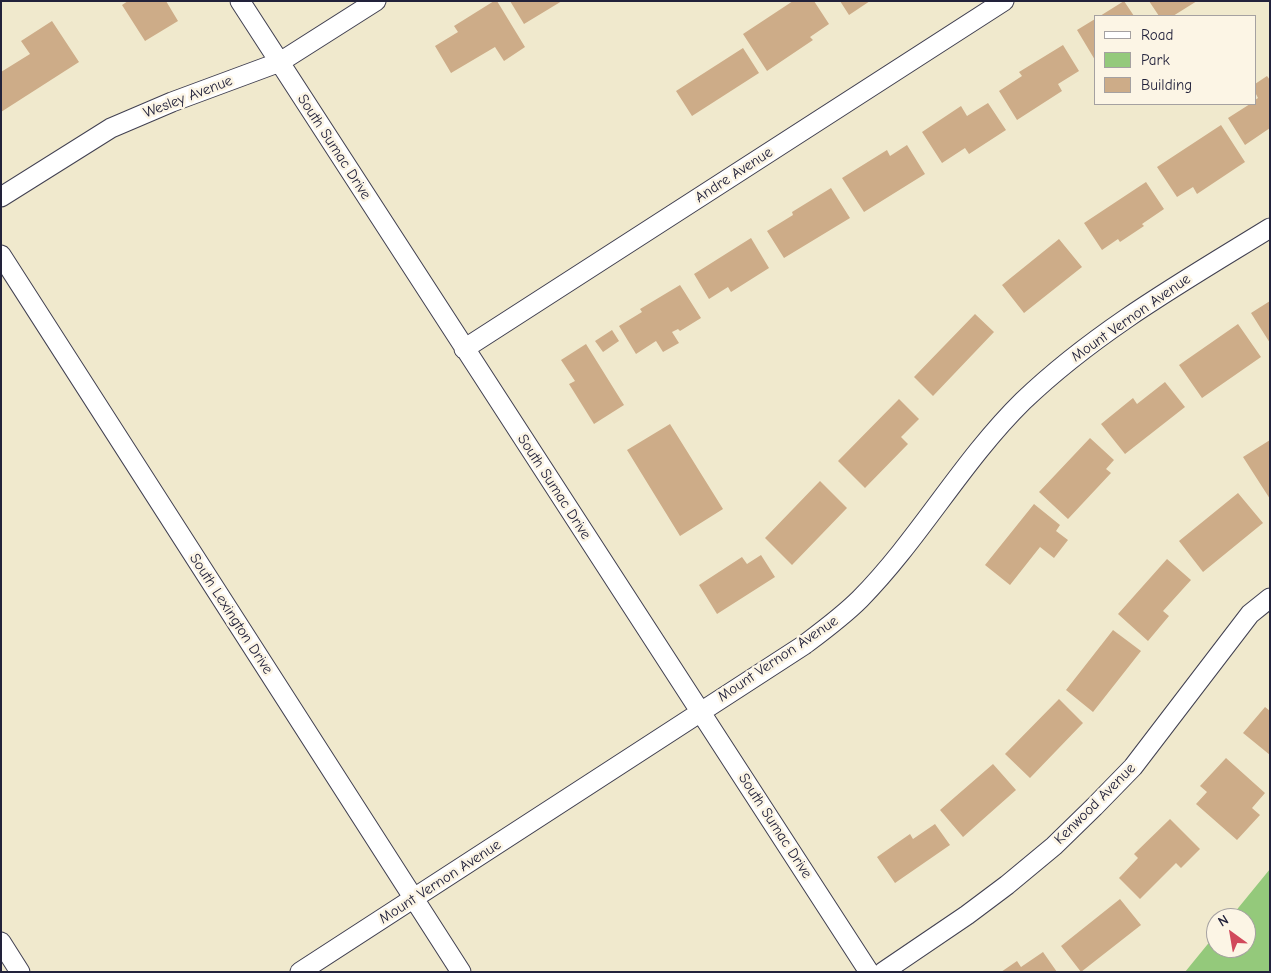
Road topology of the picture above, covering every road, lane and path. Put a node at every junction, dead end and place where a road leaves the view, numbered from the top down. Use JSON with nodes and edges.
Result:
{"nodes":[{"id":1,"x":240,"y":1,"type":"edge"},
{"id":2,"x":376,"y":1,"type":"edge"},
{"id":3,"x":1004,"y":1,"type":"edge"},
{"id":4,"x":280,"y":62,"type":"junction"},
{"id":5,"x":1,"y":197,"type":"edge"},
{"id":6,"x":1270,"y":228,"type":"edge"},
{"id":7,"x":1,"y":255,"type":"edge"},
{"id":8,"x":464,"y":349,"type":"junction"},
{"id":9,"x":1270,"y":598,"type":"edge"},
{"id":10,"x":701,"y":712,"type":"junction"},
{"id":11,"x":414,"y":899,"type":"junction"},
{"id":12,"x":1,"y":942,"type":"edge"},
{"id":13,"x":20,"y":972,"type":"edge"},
{"id":14,"x":300,"y":972,"type":"edge"},
{"id":15,"x":461,"y":972,"type":"edge"},
{"id":16,"x":869,"y":972,"type":"edge"},
{"id":17,"x":883,"y":972,"type":"edge"}],
"edges":[{"from":1,"to":4,"type":"street","name":"South Sumac Drive"},
{"from":2,"to":4,"type":"street","name":"Wesley Avenue"},
{"from":3,"to":8,"type":"street","name":"Andre Avenue"},
{"from":4,"to":5,"type":"street","name":"Wesley Avenue"},
{"from":4,"to":8,"type":"street","name":"South Sumac Drive"},
{"from":6,"to":10,"type":"street","name":"Mount Vernon Avenue"},
{"from":7,"to":11,"type":"street","name":"South Lexington Drive"},
{"from":8,"to":10,"type":"street","name":"South Sumac Drive"},
{"from":9,"to":17,"type":"street","name":"Kenwood Avenue"},
{"from":10,"to":11,"type":"street","name":"Mount Vernon Avenue"},
{"from":10,"to":16,"type":"street","name":"South Sumac Drive"},
{"from":11,"to":14,"type":"street","name":"Mount Vernon Avenue"},
{"from":11,"to":15,"type":"street","name":"South Lexington Drive"},
{"from":12,"to":13,"type":"street"}]}
